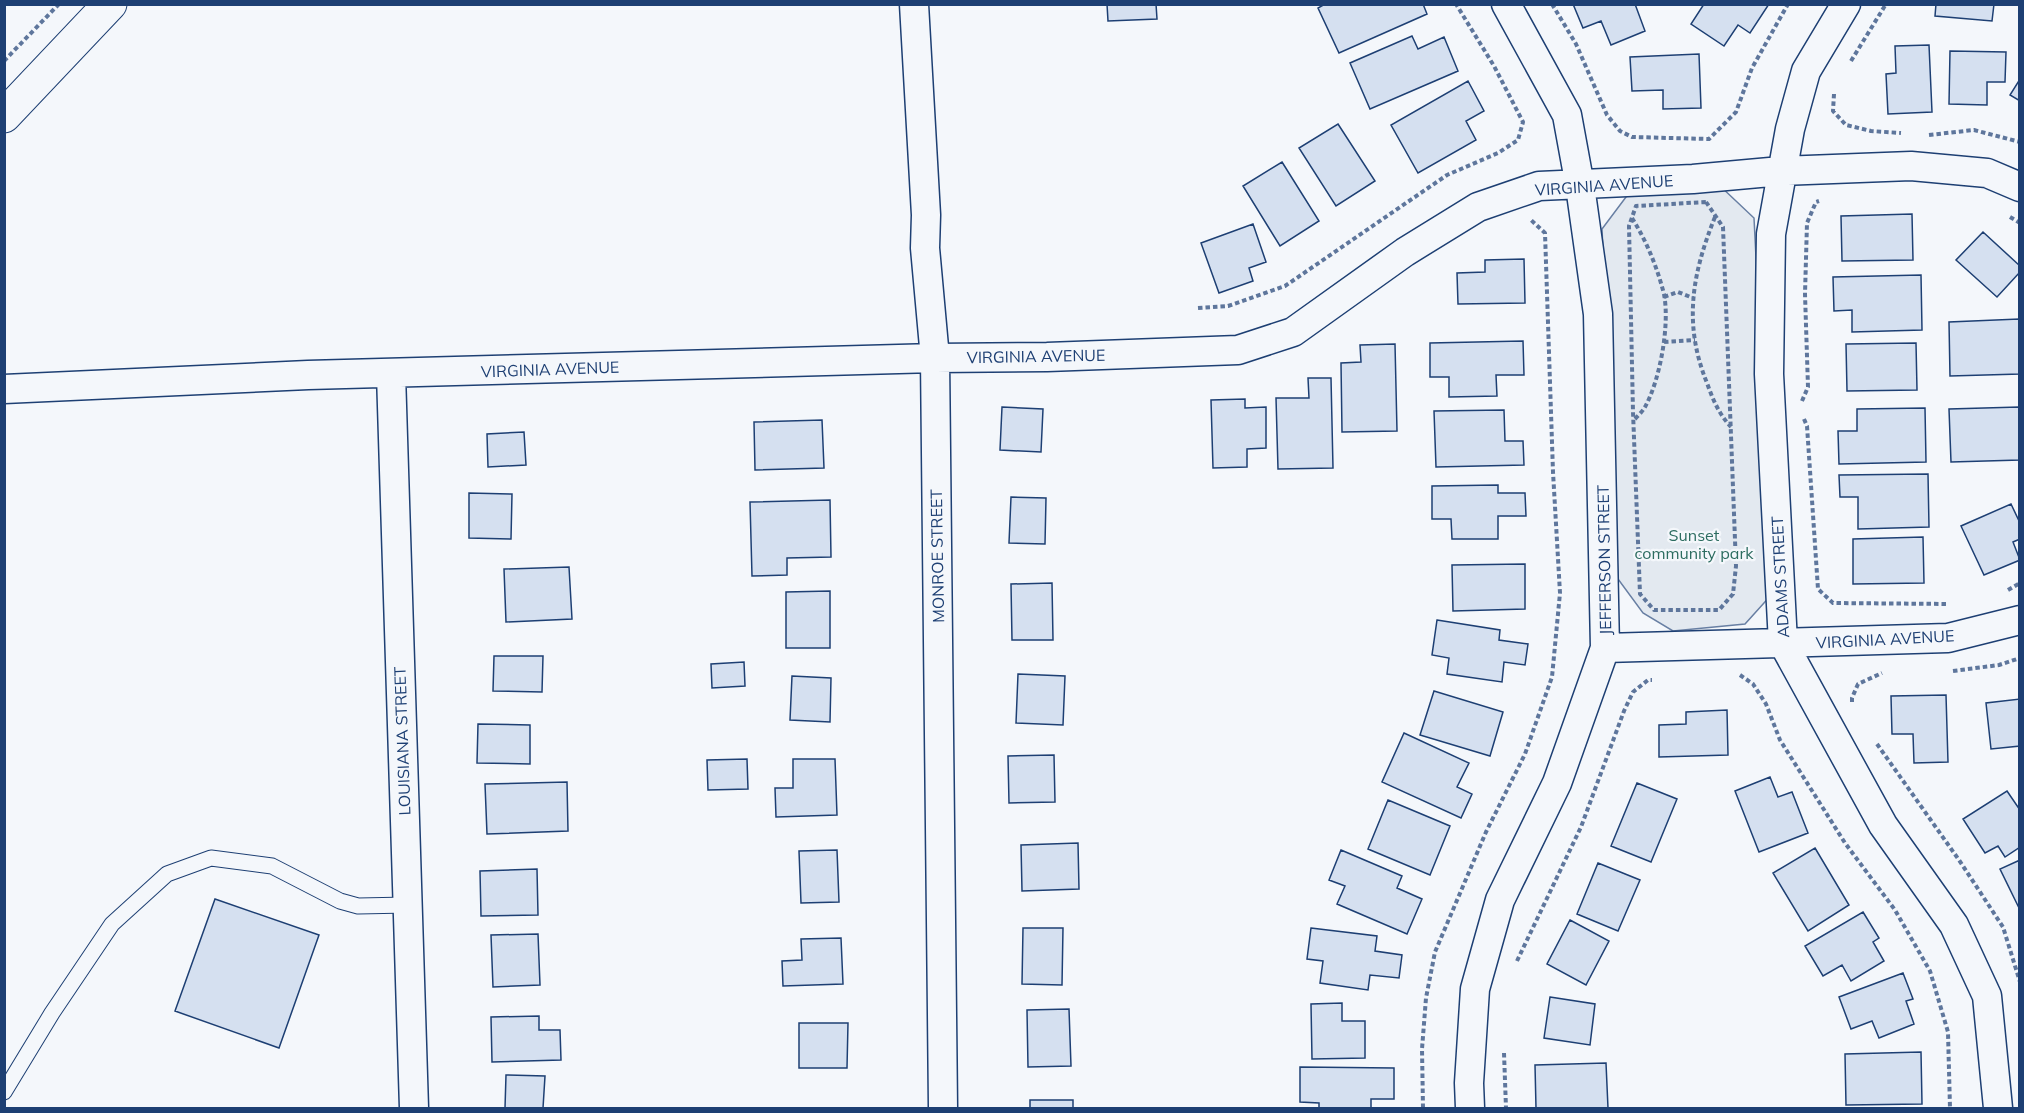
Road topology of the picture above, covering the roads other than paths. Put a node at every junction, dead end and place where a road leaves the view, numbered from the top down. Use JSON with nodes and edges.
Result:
{"nodes":[{"id":1,"x":110,"y":4,"type":"edge"},
{"id":2,"x":914,"y":4,"type":"edge"},
{"id":3,"x":1506,"y":4,"type":"edge"},
{"id":4,"x":1846,"y":4,"type":"edge"},
{"id":5,"x":4,"y":116,"type":"edge"},
{"id":6,"x":1781,"y":171,"type":"junction"},
{"id":7,"x":1580,"y":186,"type":"junction"},
{"id":8,"x":2019,"y":187,"type":"edge"},
{"id":9,"x":935,"y":358,"type":"junction"},
{"id":10,"x":391,"y":374,"type":"junction"},
{"id":11,"x":4,"y":389,"type":"edge"},
{"id":12,"x":2019,"y":620,"type":"edge"},
{"id":13,"x":1783,"y":643,"type":"junction"},
{"id":14,"x":1605,"y":648,"type":"junction"},
{"id":15,"x":408,"y":904,"type":"junction"},
{"id":16,"x":4,"y":1092,"type":"edge"},
{"id":17,"x":414,"y":1108,"type":"edge"},
{"id":18,"x":943,"y":1108,"type":"edge"},
{"id":19,"x":1470,"y":1108,"type":"edge"},
{"id":20,"x":1998,"y":1108,"type":"edge"}],
"edges":[{"from":1,"to":5,"type":"street"},
{"from":2,"to":9,"type":"street","name":"MONROE STREET"},
{"from":3,"to":7,"type":"street","name":"JEFFERSON STREET"},
{"from":4,"to":6,"type":"street","name":"ADAMS STREET"},
{"from":6,"to":7,"type":"street","name":"VIRGINIA AVENUE"},
{"from":6,"to":8,"type":"street","name":"VIRGINIA AVENUE"},
{"from":6,"to":13,"type":"street","name":"ADAMS STREET"},
{"from":7,"to":9,"type":"street","name":"VIRGINIA AVENUE"},
{"from":7,"to":14,"type":"street","name":"JEFFERSON STREET"},
{"from":9,"to":10,"type":"street","name":"VIRGINIA AVENUE"},
{"from":9,"to":18,"type":"street","name":"MONROE STREET"},
{"from":10,"to":11,"type":"street","name":"VIRGINIA AVENUE"},
{"from":10,"to":15,"type":"street","name":"LOUISIANA STREET"},
{"from":12,"to":13,"type":"street","name":"VIRGINIA AVENUE"},
{"from":13,"to":14,"type":"street","name":"VIRGINIA AVENUE"},
{"from":13,"to":20,"type":"street","name":"ADAMS STREET"},
{"from":14,"to":19,"type":"street","name":"JEFFERSON STREET"},
{"from":15,"to":16,"type":"lane"},
{"from":15,"to":17,"type":"street","name":"LOUISIANA STREET"}]}
